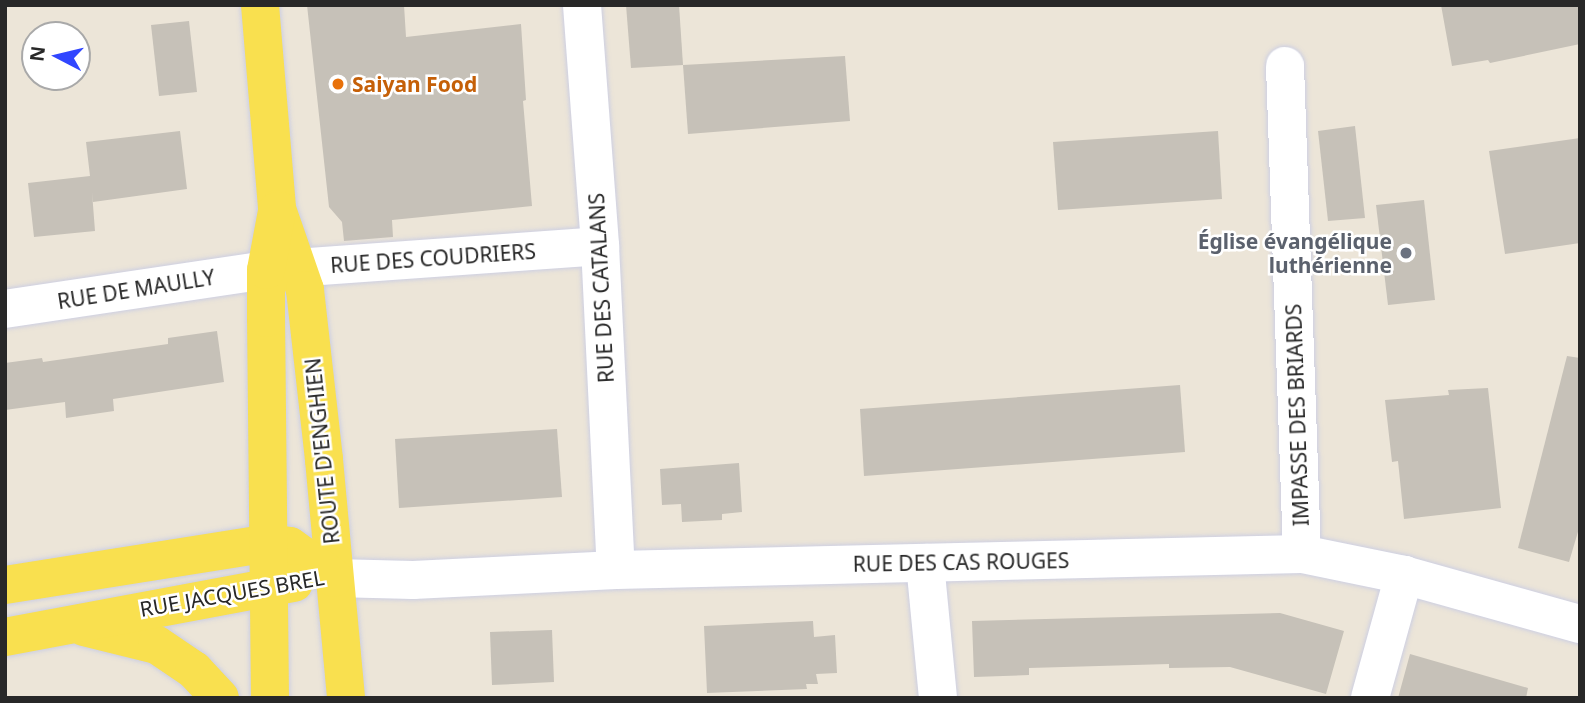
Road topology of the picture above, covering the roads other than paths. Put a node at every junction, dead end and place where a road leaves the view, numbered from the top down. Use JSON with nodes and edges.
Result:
{"nodes":[{"id":1,"x":260,"y":5,"type":"edge"},
{"id":2,"x":582,"y":5,"type":"edge"},
{"id":3,"x":1285,"y":66,"type":"dead end"},
{"id":4,"x":600,"y":246,"type":"junction"},
{"id":5,"x":282,"y":269,"type":"junction"},
{"id":6,"x":5,"y":309,"type":"edge"},
{"id":7,"x":270,"y":542,"type":"junction"},
{"id":8,"x":1302,"y":554,"type":"junction"},
{"id":9,"x":925,"y":563,"type":"junction"},
{"id":10,"x":616,"y":570,"type":"junction"},
{"id":11,"x":1404,"y":575,"type":"junction"},
{"id":12,"x":334,"y":578,"type":"junction"},
{"id":13,"x":5,"y":585,"type":"edge"},
{"id":14,"x":270,"y":586,"type":"junction"},
{"id":15,"x":1580,"y":624,"type":"edge"},
{"id":16,"x":75,"y":625,"type":"junction"},
{"id":17,"x":5,"y":637,"type":"edge"},
{"id":18,"x":220,"y":698,"type":"edge"},
{"id":19,"x":270,"y":698,"type":"edge"},
{"id":20,"x":346,"y":698,"type":"edge"},
{"id":21,"x":938,"y":698,"type":"edge"},
{"id":22,"x":1370,"y":698,"type":"edge"}],
"edges":[{"from":1,"to":5,"type":"main road","name":"ROUTE D'ENGHIEN"},
{"from":2,"to":4,"type":"street","name":"RUE DES CATALANS"},
{"from":3,"to":8,"type":"street","name":"IMPASSE DES BRIARDS"},
{"from":4,"to":5,"type":"street","name":"RUE DES COUDRIERS"},
{"from":4,"to":10,"type":"street","name":"RUE DES CATALANS"},
{"from":5,"to":6,"type":"street","name":"RUE DE MAULLY"},
{"from":5,"to":7,"type":"main road","name":"ROUTE D'ENGHIEN"},
{"from":5,"to":12,"type":"main road","name":"ROUTE D'ENGHIEN"},
{"from":7,"to":12,"type":"main road","name":"RUE JACQUES BREL"},
{"from":7,"to":13,"type":"main road","name":"RUE JACQUES BREL"},
{"from":7,"to":14,"type":"main road","name":"ROUTE D'ENGHIEN"},
{"from":8,"to":9,"type":"street","name":"RUE DES CAS ROUGES"},
{"from":8,"to":11,"type":"street","name":"RUE DES CAS ROUGES"},
{"from":9,"to":10,"type":"street","name":"RUE DES CAS ROUGES"},
{"from":9,"to":21,"type":"street"},
{"from":10,"to":12,"type":"street","name":"RUE DES CAS ROUGES"},
{"from":11,"to":15,"type":"street","name":"RUE DES CAS ROUGES"},
{"from":11,"to":22,"type":"street"},
{"from":12,"to":14,"type":"main road","name":"RUE JACQUES BREL"},
{"from":12,"to":20,"type":"main road","name":"ROUTE D'ENGHIEN"},
{"from":14,"to":16,"type":"main road","name":"RUE JACQUES BREL"},
{"from":14,"to":19,"type":"main road","name":"ROUTE D'ENGHIEN"},
{"from":16,"to":17,"type":"main road","name":"RUE JACQUES BREL"},
{"from":16,"to":18,"type":"main road"}]}
